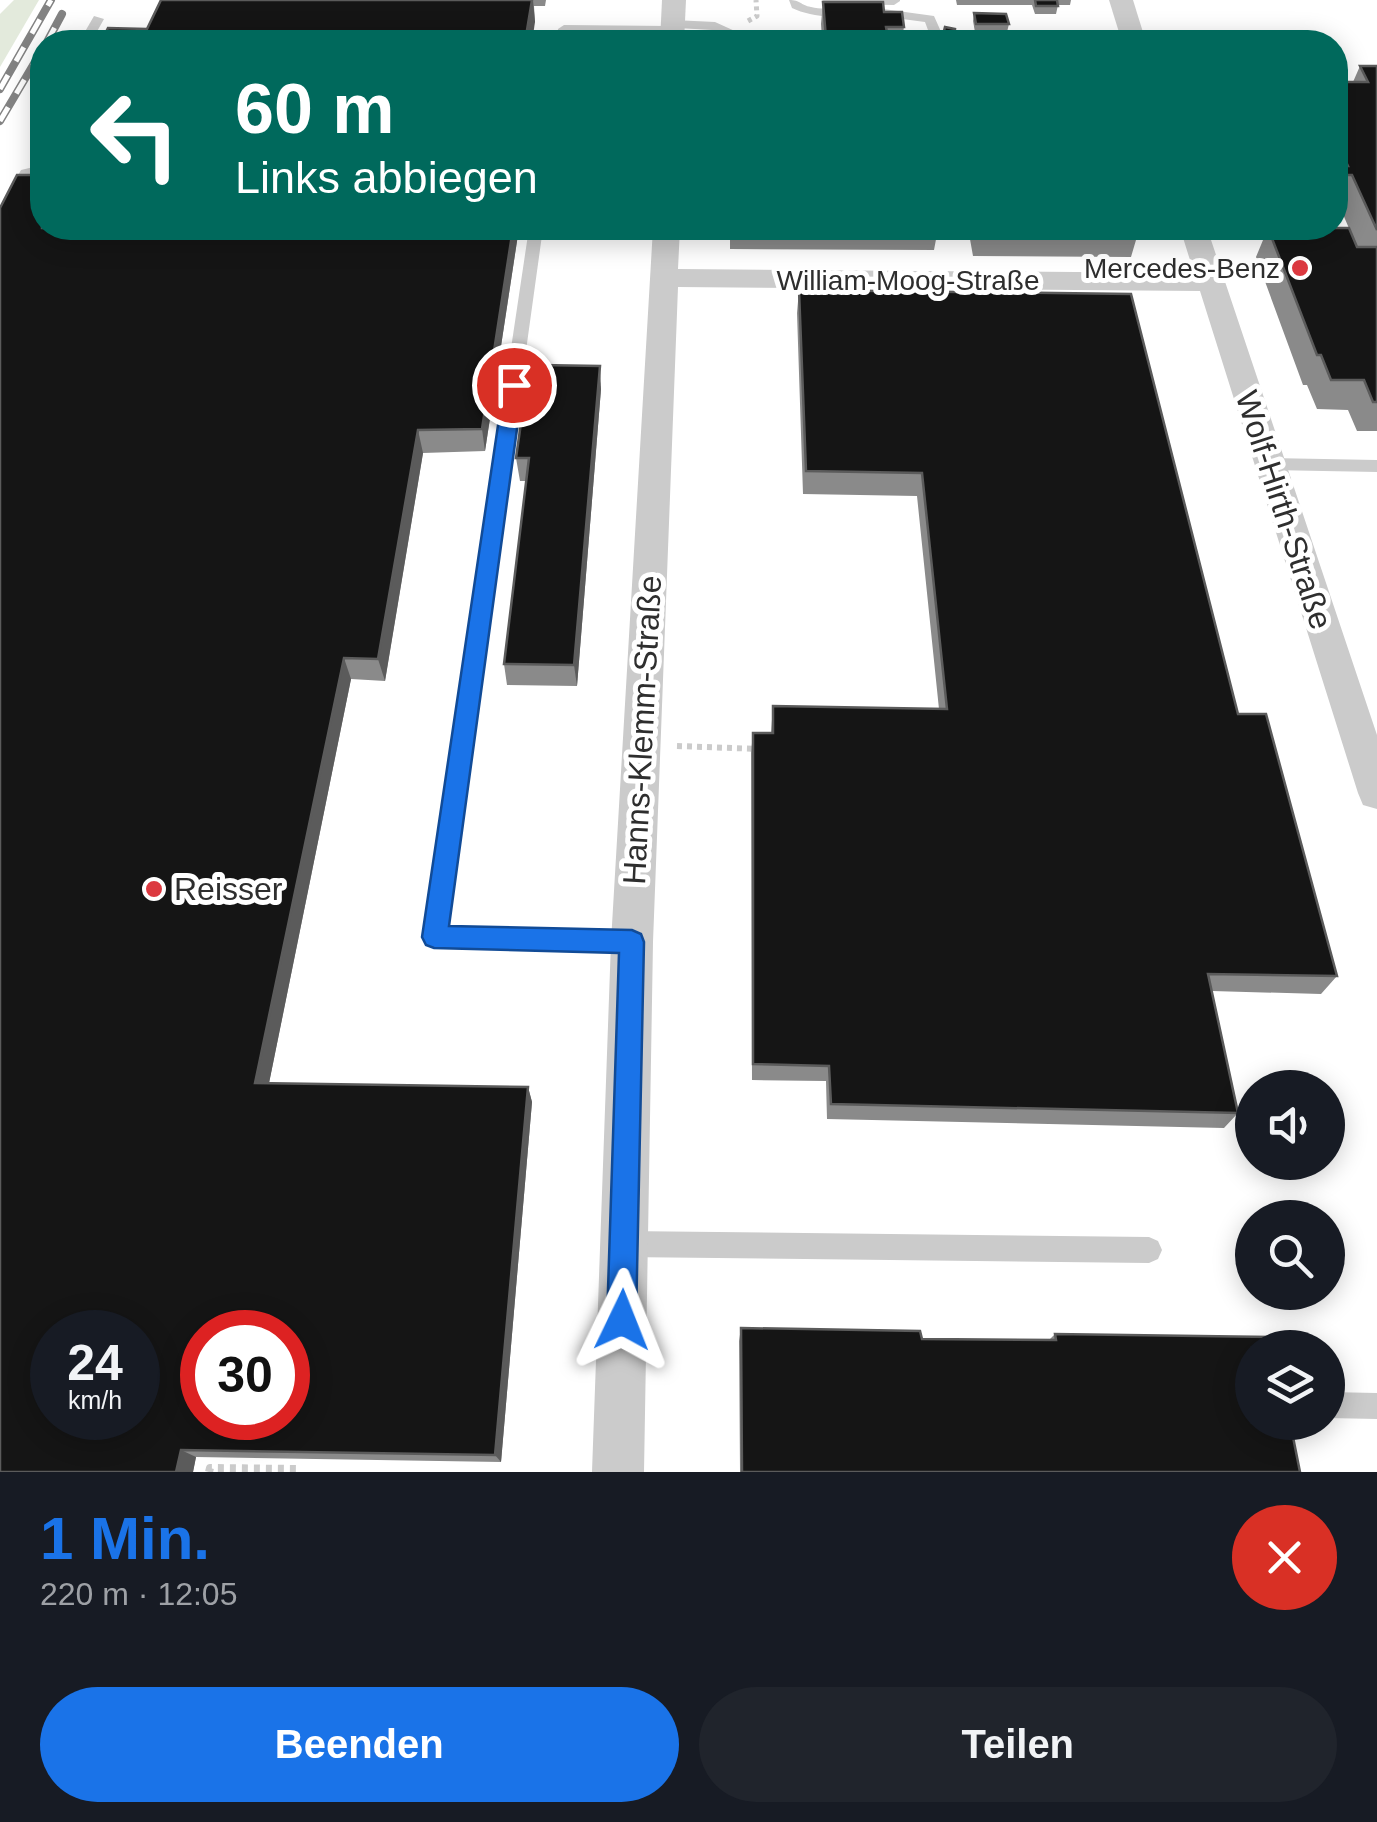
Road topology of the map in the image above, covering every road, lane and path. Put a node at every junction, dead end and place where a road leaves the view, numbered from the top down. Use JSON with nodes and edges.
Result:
{"nodes":[{"id":1,"x":795,"y":0,"type":"edge"},
{"id":2,"x":816,"y":0,"type":"edge"},
{"id":3,"x":852,"y":0,"type":"edge"},
{"id":4,"x":1121,"y":0,"type":"edge"},
{"id":5,"x":913,"y":1,"type":"edge"},
{"id":6,"x":98,"y":18,"type":"dead end"},
{"id":7,"x":673,"y":24,"type":"edge"},
{"id":8,"x":92,"y":30,"type":"edge"},
{"id":9,"x":644,"y":30,"type":"edge"},
{"id":10,"x":725,"y":30,"type":"edge"},
{"id":11,"x":936,"y":30,"type":"edge"},
{"id":12,"x":1131,"y":30,"type":"edge"},
{"id":13,"x":30,"y":170,"type":"edge"},
{"id":14,"x":0,"y":222,"type":"edge"},
{"id":15,"x":534,"y":240,"type":"edge"},
{"id":16,"x":666,"y":240,"type":"edge"},
{"id":17,"x":1198,"y":240,"type":"edge"},
{"id":18,"x":665,"y":278,"type":"junction"},
{"id":19,"x":1211,"y":282,"type":"junction"},
{"id":20,"x":1268,"y":464,"type":"junction"},
{"id":21,"x":1377,"y":466,"type":"edge"},
{"id":22,"x":640,"y":746,"type":"junction"},
{"id":23,"x":771,"y":749,"type":"edge"},
{"id":24,"x":1377,"y":792,"type":"edge"},
{"id":25,"x":632,"y":942,"type":"junction"},
{"id":26,"x":624,"y":1244,"type":"junction"},
{"id":27,"x":1149,"y":1250,"type":"dead end"},
{"id":28,"x":1345,"y":1405,"type":"edge"},
{"id":29,"x":1377,"y":1406,"type":"edge"},
{"id":30,"x":247,"y":1458,"type":"edge"},
{"id":31,"x":209,"y":1472,"type":"edge"},
{"id":32,"x":245,"y":1472,"type":"edge"},
{"id":33,"x":296,"y":1472,"type":"edge"},
{"id":34,"x":618,"y":1472,"type":"edge"}],
"edges":[{"from":1,"to":11,"type":"lane"},
{"from":2,"to":3,"type":"lane"},
{"from":3,"to":5,"type":"lane"},
{"from":4,"to":12,"type":"street"},
{"from":6,"to":8,"type":"lane"},
{"from":7,"to":9,"type":"lane"},
{"from":7,"to":10,"type":"lane"},
{"from":13,"to":14,"type":"lane"},
{"from":15,"to":25,"type":"lane"},
{"from":16,"to":18,"type":"street","name":"Hanns-Klemm-Straße"},
{"from":17,"to":19,"type":"street","name":"Wolf-Hirth-Straße"},
{"from":18,"to":19,"type":"street","name":"William-Moog-Straße"},
{"from":18,"to":22,"type":"street","name":"Hanns-Klemm-Straße"},
{"from":19,"to":20,"type":"street","name":"Wolf-Hirth-Straße"},
{"from":20,"to":21,"type":"lane"},
{"from":20,"to":24,"type":"street","name":"Wolf-Hirth-Straße"},
{"from":22,"to":23,"type":"path"},
{"from":22,"to":25,"type":"street","name":"Hanns-Klemm-Straße"},
{"from":25,"to":26,"type":"street","name":"Hanns-Klemm-Straße"},
{"from":26,"to":27,"type":"lane"},
{"from":26,"to":34,"type":"street","name":"Hanns-Klemm-Straße"},
{"from":28,"to":29,"type":"lane"},
{"from":30,"to":32,"type":"path"},
{"from":31,"to":33,"type":"path"}]}
